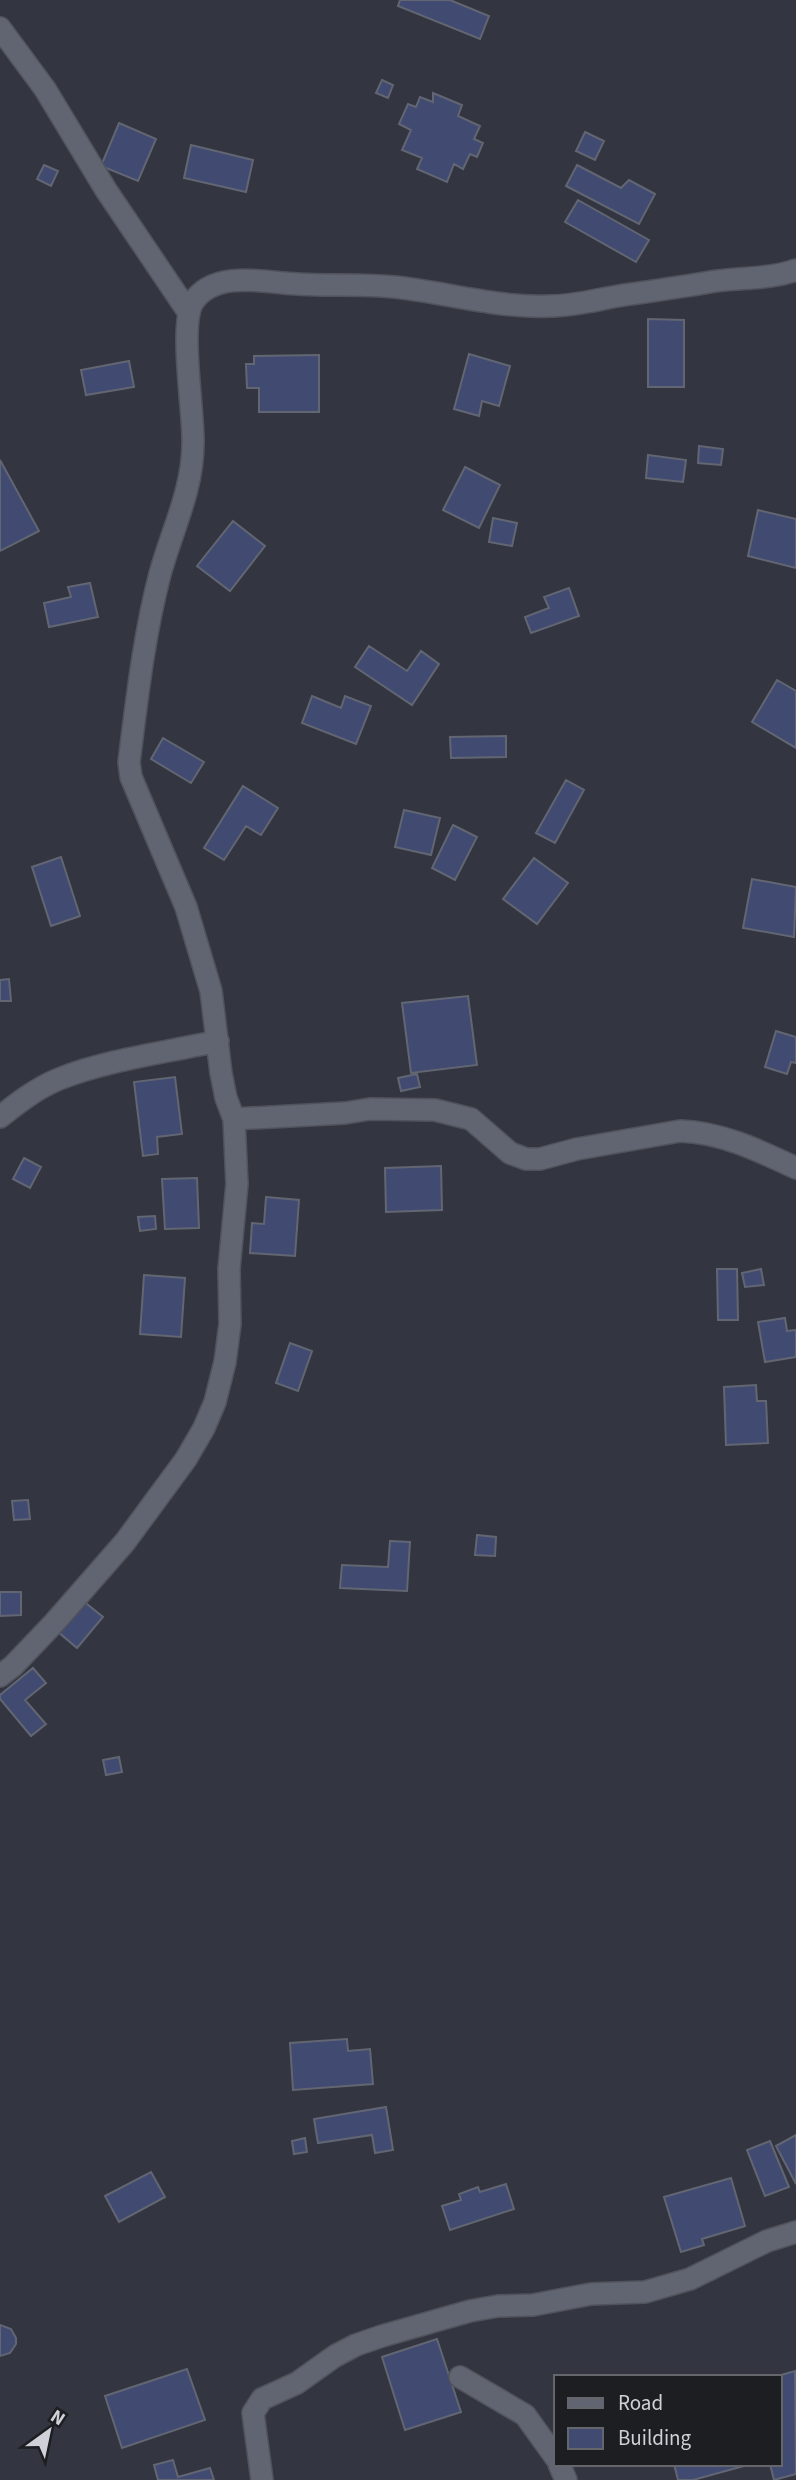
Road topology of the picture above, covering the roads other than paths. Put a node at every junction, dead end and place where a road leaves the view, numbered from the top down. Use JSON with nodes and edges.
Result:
{"nodes":[{"id":1,"x":0,"y":28,"type":"edge"},
{"id":2,"x":796,"y":270,"type":"edge"},
{"id":3,"x":189,"y":313,"type":"junction"},
{"id":4,"x":218,"y":1041,"type":"junction"},
{"id":5,"x":0,"y":1117,"type":"edge"},
{"id":6,"x":234,"y":1119,"type":"junction"},
{"id":7,"x":796,"y":1168,"type":"edge"},
{"id":8,"x":0,"y":1676,"type":"edge"},
{"id":9,"x":796,"y":2232,"type":"edge"},
{"id":10,"x":460,"y":2377,"type":"dead end"},
{"id":11,"x":554,"y":2455,"type":"edge"},
{"id":12,"x":262,"y":2480,"type":"edge"}],
"edges":[{"from":1,"to":3,"type":"street"},
{"from":2,"to":3,"type":"street"},
{"from":3,"to":4,"type":"street"},
{"from":4,"to":5,"type":"street"},
{"from":4,"to":6,"type":"street"},
{"from":6,"to":7,"type":"street"},
{"from":6,"to":8,"type":"street"},
{"from":9,"to":12,"type":"street"},
{"from":10,"to":11,"type":"street"}]}
